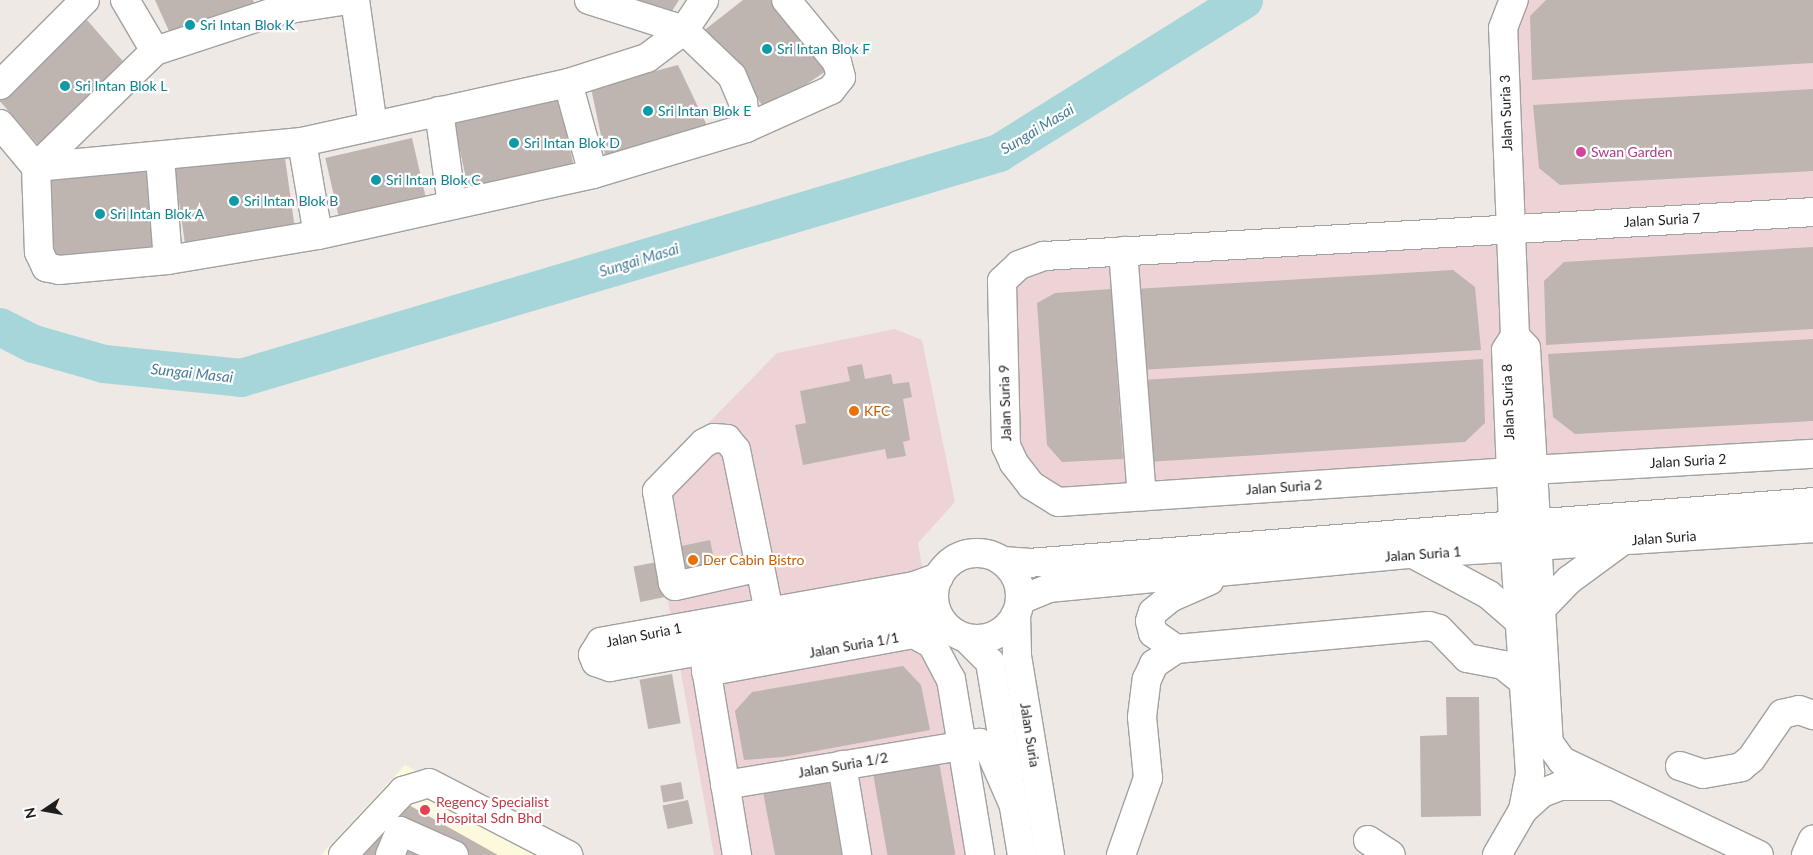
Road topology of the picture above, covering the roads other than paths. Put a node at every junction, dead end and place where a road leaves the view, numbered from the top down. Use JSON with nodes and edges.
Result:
{"nodes":[{"id":1,"x":85,"y":0,"type":"edge"},
{"id":2,"x":125,"y":0,"type":"edge"},
{"id":3,"x":348,"y":0,"type":"edge"},
{"id":4,"x":355,"y":0,"type":"edge"},
{"id":5,"x":588,"y":0,"type":"edge"},
{"id":6,"x":704,"y":0,"type":"edge"},
{"id":7,"x":786,"y":0,"type":"edge"},
{"id":8,"x":1514,"y":0,"type":"edge"},
{"id":9,"x":276,"y":5,"type":"edge"},
{"id":10,"x":684,"y":30,"type":"junction"},
{"id":11,"x":155,"y":51,"type":"junction"},
{"id":12,"x":568,"y":83,"type":"junction"},
{"id":13,"x":0,"y":85,"type":"edge"},
{"id":14,"x":439,"y":111,"type":"junction"},
{"id":15,"x":0,"y":124,"type":"edge"},
{"id":16,"x":373,"y":126,"type":"junction"},
{"id":17,"x":746,"y":128,"type":"junction"},
{"id":18,"x":302,"y":142,"type":"junction"},
{"id":19,"x":160,"y":157,"type":"junction"},
{"id":20,"x":36,"y":167,"type":"junction"},
{"id":21,"x":593,"y":174,"type":"junction"},
{"id":22,"x":452,"y":205,"type":"junction"},
{"id":23,"x":1813,"y":212,"type":"edge"},
{"id":24,"x":1511,"y":229,"type":"junction"},
{"id":25,"x":318,"y":235,"type":"junction"},
{"id":26,"x":1123,"y":251,"type":"junction"},
{"id":27,"x":168,"y":260,"type":"junction"},
{"id":28,"x":1002,"y":281,"type":"joint"},
{"id":29,"x":1813,"y":454,"type":"edge"},
{"id":30,"x":1521,"y":471,"type":"junction"},
{"id":31,"x":1142,"y":496,"type":"junction"},
{"id":32,"x":1058,"y":502,"type":"joint"},
{"id":33,"x":1813,"y":502,"type":"edge"},
{"id":34,"x":1622,"y":528,"type":"junction"},
{"id":35,"x":1813,"y":528,"type":"edge"},
{"id":36,"x":1524,"y":535,"type":"junction"},
{"id":37,"x":1412,"y":554,"type":"junction"},
{"id":38,"x":1002,"y":561,"type":"junction"},
{"id":39,"x":760,"y":568,"type":"junction"},
{"id":40,"x":1231,"y":571,"type":"junction"},
{"id":41,"x":939,"y":576,"type":"junction"},
{"id":42,"x":1018,"y":607,"type":"junction"},
{"id":43,"x":768,"y":612,"type":"junction"},
{"id":44,"x":943,"y":623,"type":"junction"},
{"id":45,"x":1526,"y":623,"type":"junction"},
{"id":46,"x":699,"y":624,"type":"junction"},
{"id":47,"x":967,"y":639,"type":"junction"},
{"id":48,"x":1176,"y":649,"type":"junction"},
{"id":49,"x":1490,"y":661,"type":"junction"},
{"id":50,"x":705,"y":662,"type":"junction"},
{"id":51,"x":1523,"y":681,"type":"junction"},
{"id":52,"x":1813,"y":715,"type":"edge"},
{"id":53,"x":962,"y":744,"type":"junction"},
{"id":54,"x":842,"y":765,"type":"junction"},
{"id":55,"x":1680,"y":766,"type":"dead end"},
{"id":56,"x":725,"y":785,"type":"junction"},
{"id":57,"x":1613,"y":786,"type":"junction"},
{"id":58,"x":1014,"y":806,"type":"junction"},
{"id":59,"x":1522,"y":810,"type":"junction"},
{"id":60,"x":1813,"y":839,"type":"edge"},
{"id":61,"x":1368,"y":840,"type":"dead end"},
{"id":62,"x":343,"y":855,"type":"edge"},
{"id":63,"x":390,"y":855,"type":"edge"},
{"id":64,"x":454,"y":855,"type":"edge"},
{"id":65,"x":568,"y":855,"type":"edge"},
{"id":66,"x":737,"y":855,"type":"edge"},
{"id":67,"x":857,"y":855,"type":"edge"},
{"id":68,"x":980,"y":855,"type":"edge"},
{"id":69,"x":1022,"y":855,"type":"edge"},
{"id":70,"x":1050,"y":855,"type":"edge"},
{"id":71,"x":1121,"y":855,"type":"edge"},
{"id":72,"x":1391,"y":855,"type":"edge"},
{"id":73,"x":1497,"y":855,"type":"edge"},
{"id":74,"x":1759,"y":855,"type":"edge"},
{"id":75,"x":1806,"y":855,"type":"edge"}],
"edges":[{"from":1,"to":13,"type":"street"},
{"from":2,"to":11,"type":"street"},
{"from":3,"to":9,"type":"street"},
{"from":4,"to":16,"type":"street"},
{"from":5,"to":10,"type":"street"},
{"from":6,"to":10,"type":"street"},
{"from":7,"to":17,"type":"street"},
{"from":8,"to":24,"type":"street","name":"Jalan Suria 3"},
{"from":9,"to":11,"type":"street"},
{"from":10,"to":12,"type":"street"},
{"from":10,"to":17,"type":"street"},
{"from":11,"to":20,"type":"street"},
{"from":12,"to":14,"type":"street"},
{"from":12,"to":21,"type":"street"},
{"from":14,"to":16,"type":"street"},
{"from":14,"to":22,"type":"street"},
{"from":15,"to":20,"type":"street"},
{"from":16,"to":18,"type":"street"},
{"from":17,"to":21,"type":"street"},
{"from":18,"to":19,"type":"street"},
{"from":18,"to":25,"type":"street"},
{"from":19,"to":20,"type":"street"},
{"from":19,"to":27,"type":"street"},
{"from":20,"to":27,"type":"street"},
{"from":21,"to":22,"type":"street"},
{"from":22,"to":25,"type":"street"},
{"from":23,"to":24,"type":"street","name":"Jalan Suria 7"},
{"from":24,"to":26,"type":"street","name":"Jalan Suria 7"},
{"from":24,"to":30,"type":"street","name":"Jalan Suria 8"},
{"from":25,"to":27,"type":"street"},
{"from":26,"to":28,"type":"street","name":"Jalan Suria 7"},
{"from":26,"to":31,"type":"street"},
{"from":28,"to":32,"type":"street","name":"Jalan Suria 9"},
{"from":29,"to":30,"type":"street","name":"Jalan Suria 2"},
{"from":30,"to":31,"type":"street","name":"Jalan Suria 2"},
{"from":30,"to":36,"type":"street","name":"Jalan Suria 8"},
{"from":31,"to":32,"type":"street","name":"Jalan Suria 2"},
{"from":33,"to":34,"type":"street","name":"Jalan Suria"},
{"from":34,"to":35,"type":"street","name":"Jalan Suria"},
{"from":34,"to":36,"type":"street","name":"Jalan Suria"},
{"from":34,"to":45,"type":"street"},
{"from":36,"to":37,"type":"street","name":"Jalan Suria 1"},
{"from":36,"to":38,"type":"street","name":"Jalan Suria 1"},
{"from":36,"to":45,"type":"street"},
{"from":37,"to":40,"type":"street","name":"Jalan Suria 1"},
{"from":37,"to":45,"type":"street"},
{"from":38,"to":41,"type":"street"},
{"from":38,"to":42,"type":"street"},
{"from":39,"to":39,"type":"street"},
{"from":39,"to":43,"type":"street"},
{"from":40,"to":42,"type":"street","name":"Jalan Suria 1"},
{"from":40,"to":48,"type":"street"},
{"from":41,"to":43,"type":"street","name":"Jalan Suria 1"},
{"from":41,"to":44,"type":"street"},
{"from":42,"to":47,"type":"street"},
{"from":42,"to":70,"type":"street","name":"Jalan Suria"},
{"from":43,"to":46,"type":"street","name":"Jalan Suria 1"},
{"from":44,"to":47,"type":"street"},
{"from":44,"to":50,"type":"street","name":"Jalan Suria 1"},
{"from":45,"to":49,"type":"street"},
{"from":45,"to":51,"type":"street"},
{"from":45,"to":57,"type":"street"},
{"from":46,"to":50,"type":"street"},
{"from":46,"to":50,"type":"street","name":"Jalan Suria 1"},
{"from":47,"to":58,"type":"street","name":"Jalan Suria"},
{"from":48,"to":49,"type":"street"},
{"from":48,"to":71,"type":"street"},
{"from":49,"to":51,"type":"street"},
{"from":50,"to":53,"type":"street","name":"Jalan Suria 1/1"},
{"from":50,"to":56,"type":"street"},
{"from":51,"to":59,"type":"street"},
{"from":52,"to":55,"type":"street"},
{"from":53,"to":54,"type":"street","name":"Jalan Suria 1/2"},
{"from":53,"to":58,"type":"street","name":"Jalan Suria 1/2"},
{"from":53,"to":68,"type":"street","name":"Jalan Suria 1/1"},
{"from":54,"to":56,"type":"street","name":"Jalan Suria 1/2"},
{"from":54,"to":67,"type":"street"},
{"from":56,"to":66,"type":"street"},
{"from":57,"to":59,"type":"street"},
{"from":57,"to":74,"type":"street"},
{"from":58,"to":69,"type":"street","name":"Jalan Suria"},
{"from":59,"to":73,"type":"street"},
{"from":60,"to":75,"type":"street"},
{"from":61,"to":72,"type":"street"},
{"from":62,"to":65,"type":"street"},
{"from":63,"to":64,"type":"street"}]}
